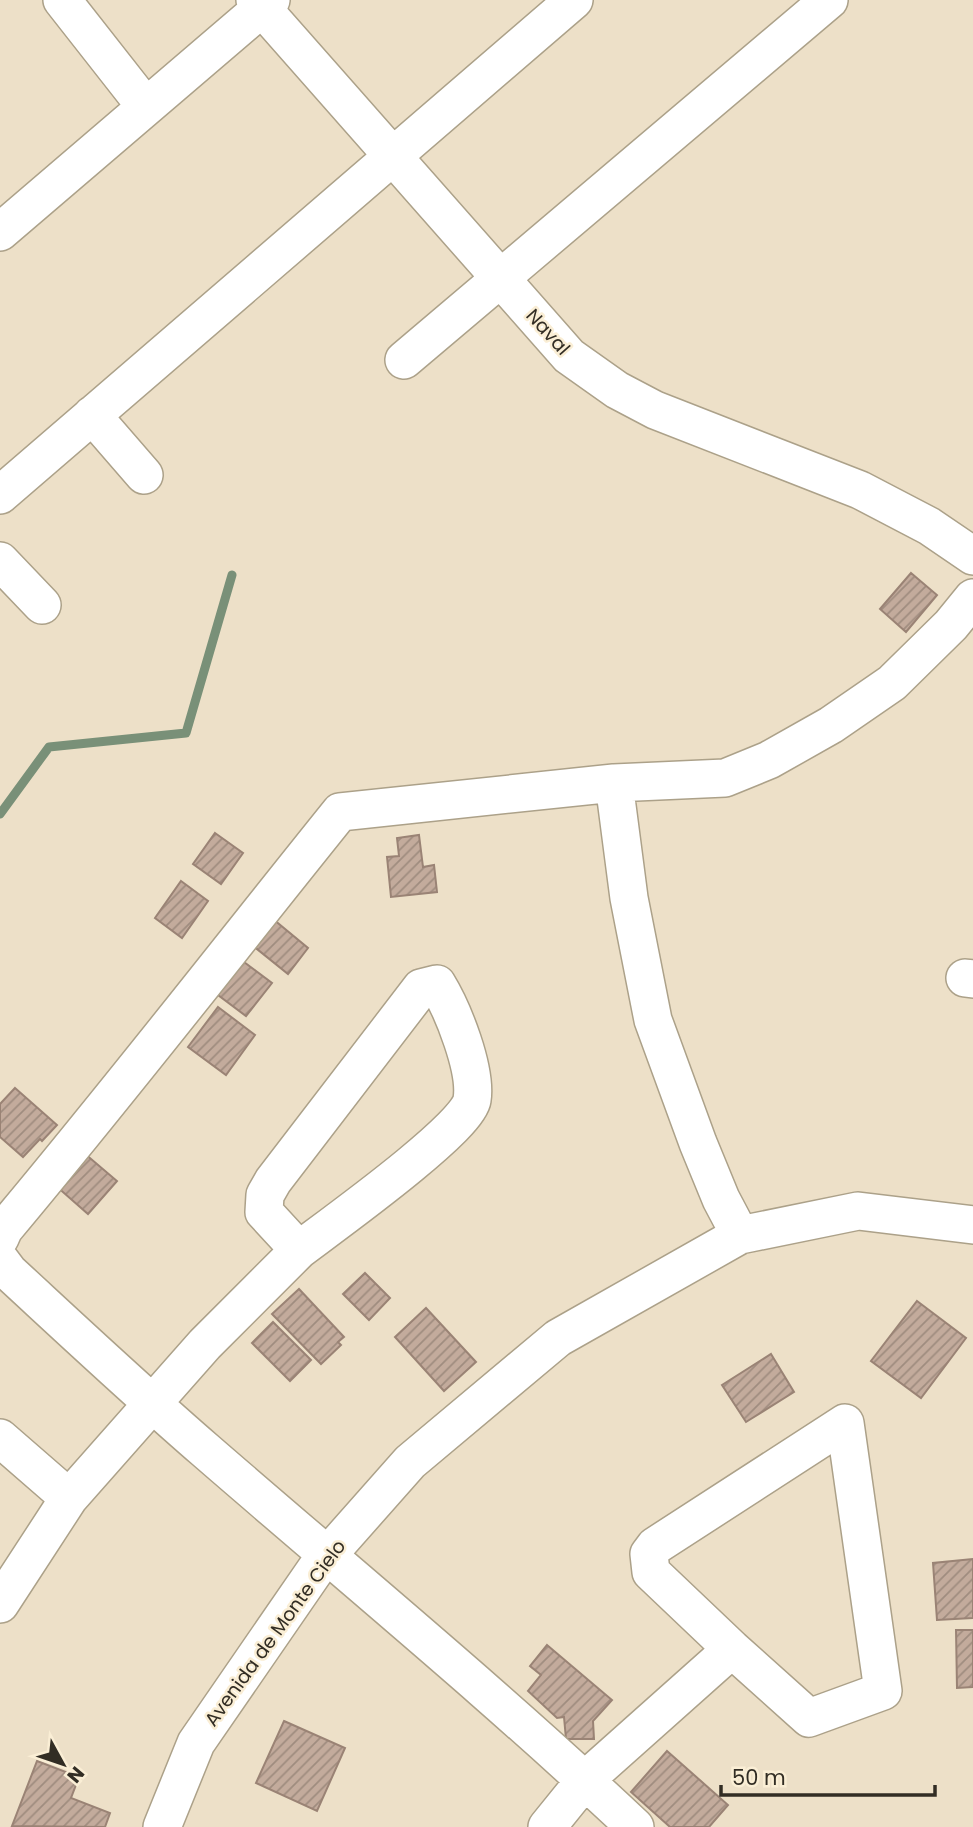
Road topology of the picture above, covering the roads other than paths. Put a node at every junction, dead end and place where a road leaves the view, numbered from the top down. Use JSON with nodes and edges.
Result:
{"nodes":[{"id":1,"x":62,"y":0,"type":"edge"},
{"id":2,"x":574,"y":0,"type":"edge"},
{"id":3,"x":829,"y":0,"type":"edge"},
{"id":4,"x":263,"y":3,"type":"edge"},
{"id":5,"x":146,"y":107,"type":"junction"},
{"id":6,"x":393,"y":156,"type":"junction"},
{"id":7,"x":0,"y":232,"type":"edge"},
{"id":8,"x":501,"y":278,"type":"junction"},
{"id":9,"x":404,"y":360,"type":"dead end"},
{"id":10,"x":92,"y":415,"type":"junction"},
{"id":11,"x":144,"y":475,"type":"dead end"},
{"id":12,"x":0,"y":495,"type":"edge"},
{"id":13,"x":973,"y":556,"type":"edge"},
{"id":14,"x":0,"y":561,"type":"edge"},
{"id":15,"x":973,"y":598,"type":"edge"},
{"id":16,"x":42,"y":605,"type":"dead end"},
{"id":17,"x":614,"y":783,"type":"junction"},
{"id":18,"x":973,"y":1226,"type":"edge"},
{"id":19,"x":740,"y":1235,"type":"junction"},
{"id":20,"x":0,"y":1238,"type":"edge"},
{"id":21,"x":299,"y":1250,"type":"junction"},
{"id":22,"x":0,"y":1260,"type":"edge"},
{"id":23,"x":153,"y":1404,"type":"junction"},
{"id":24,"x":0,"y":1438,"type":"edge"},
{"id":25,"x":69,"y":1498,"type":"junction"},
{"id":26,"x":328,"y":1554,"type":"junction"},
{"id":27,"x":0,"y":1604,"type":"edge"},
{"id":28,"x":732,"y":1649,"type":"junction"},
{"id":29,"x":586,"y":1780,"type":"junction"},
{"id":30,"x":162,"y":1827,"type":"edge"},
{"id":31,"x":547,"y":1827,"type":"edge"},
{"id":32,"x":635,"y":1827,"type":"edge"}],
"edges":[{"from":1,"to":5,"type":"street"},
{"from":2,"to":6,"type":"street"},
{"from":3,"to":8,"type":"street"},
{"from":4,"to":5,"type":"street"},
{"from":4,"to":6,"type":"street","name":"Naval"},
{"from":5,"to":7,"type":"street"},
{"from":6,"to":8,"type":"street","name":"Naval"},
{"from":6,"to":10,"type":"street"},
{"from":8,"to":9,"type":"street"},
{"from":8,"to":13,"type":"street","name":"Naval"},
{"from":10,"to":11,"type":"street"},
{"from":10,"to":12,"type":"street"},
{"from":14,"to":16,"type":"street"},
{"from":15,"to":17,"type":"street"},
{"from":17,"to":19,"type":"street"},
{"from":17,"to":20,"type":"street"},
{"from":18,"to":19,"type":"street","name":"Avenida de Monte Cielo"},
{"from":19,"to":26,"type":"street","name":"Avenida de Monte Cielo"},
{"from":21,"to":21,"type":"street"},
{"from":21,"to":23,"type":"street"},
{"from":22,"to":23,"type":"street"},
{"from":23,"to":25,"type":"street"},
{"from":23,"to":26,"type":"street"},
{"from":24,"to":25,"type":"street"},
{"from":25,"to":27,"type":"street"},
{"from":26,"to":29,"type":"street"},
{"from":26,"to":30,"type":"street","name":"Avenida de Monte Cielo"},
{"from":28,"to":28,"type":"street"},
{"from":28,"to":29,"type":"street"},
{"from":29,"to":31,"type":"street"},
{"from":29,"to":32,"type":"street"}]}
